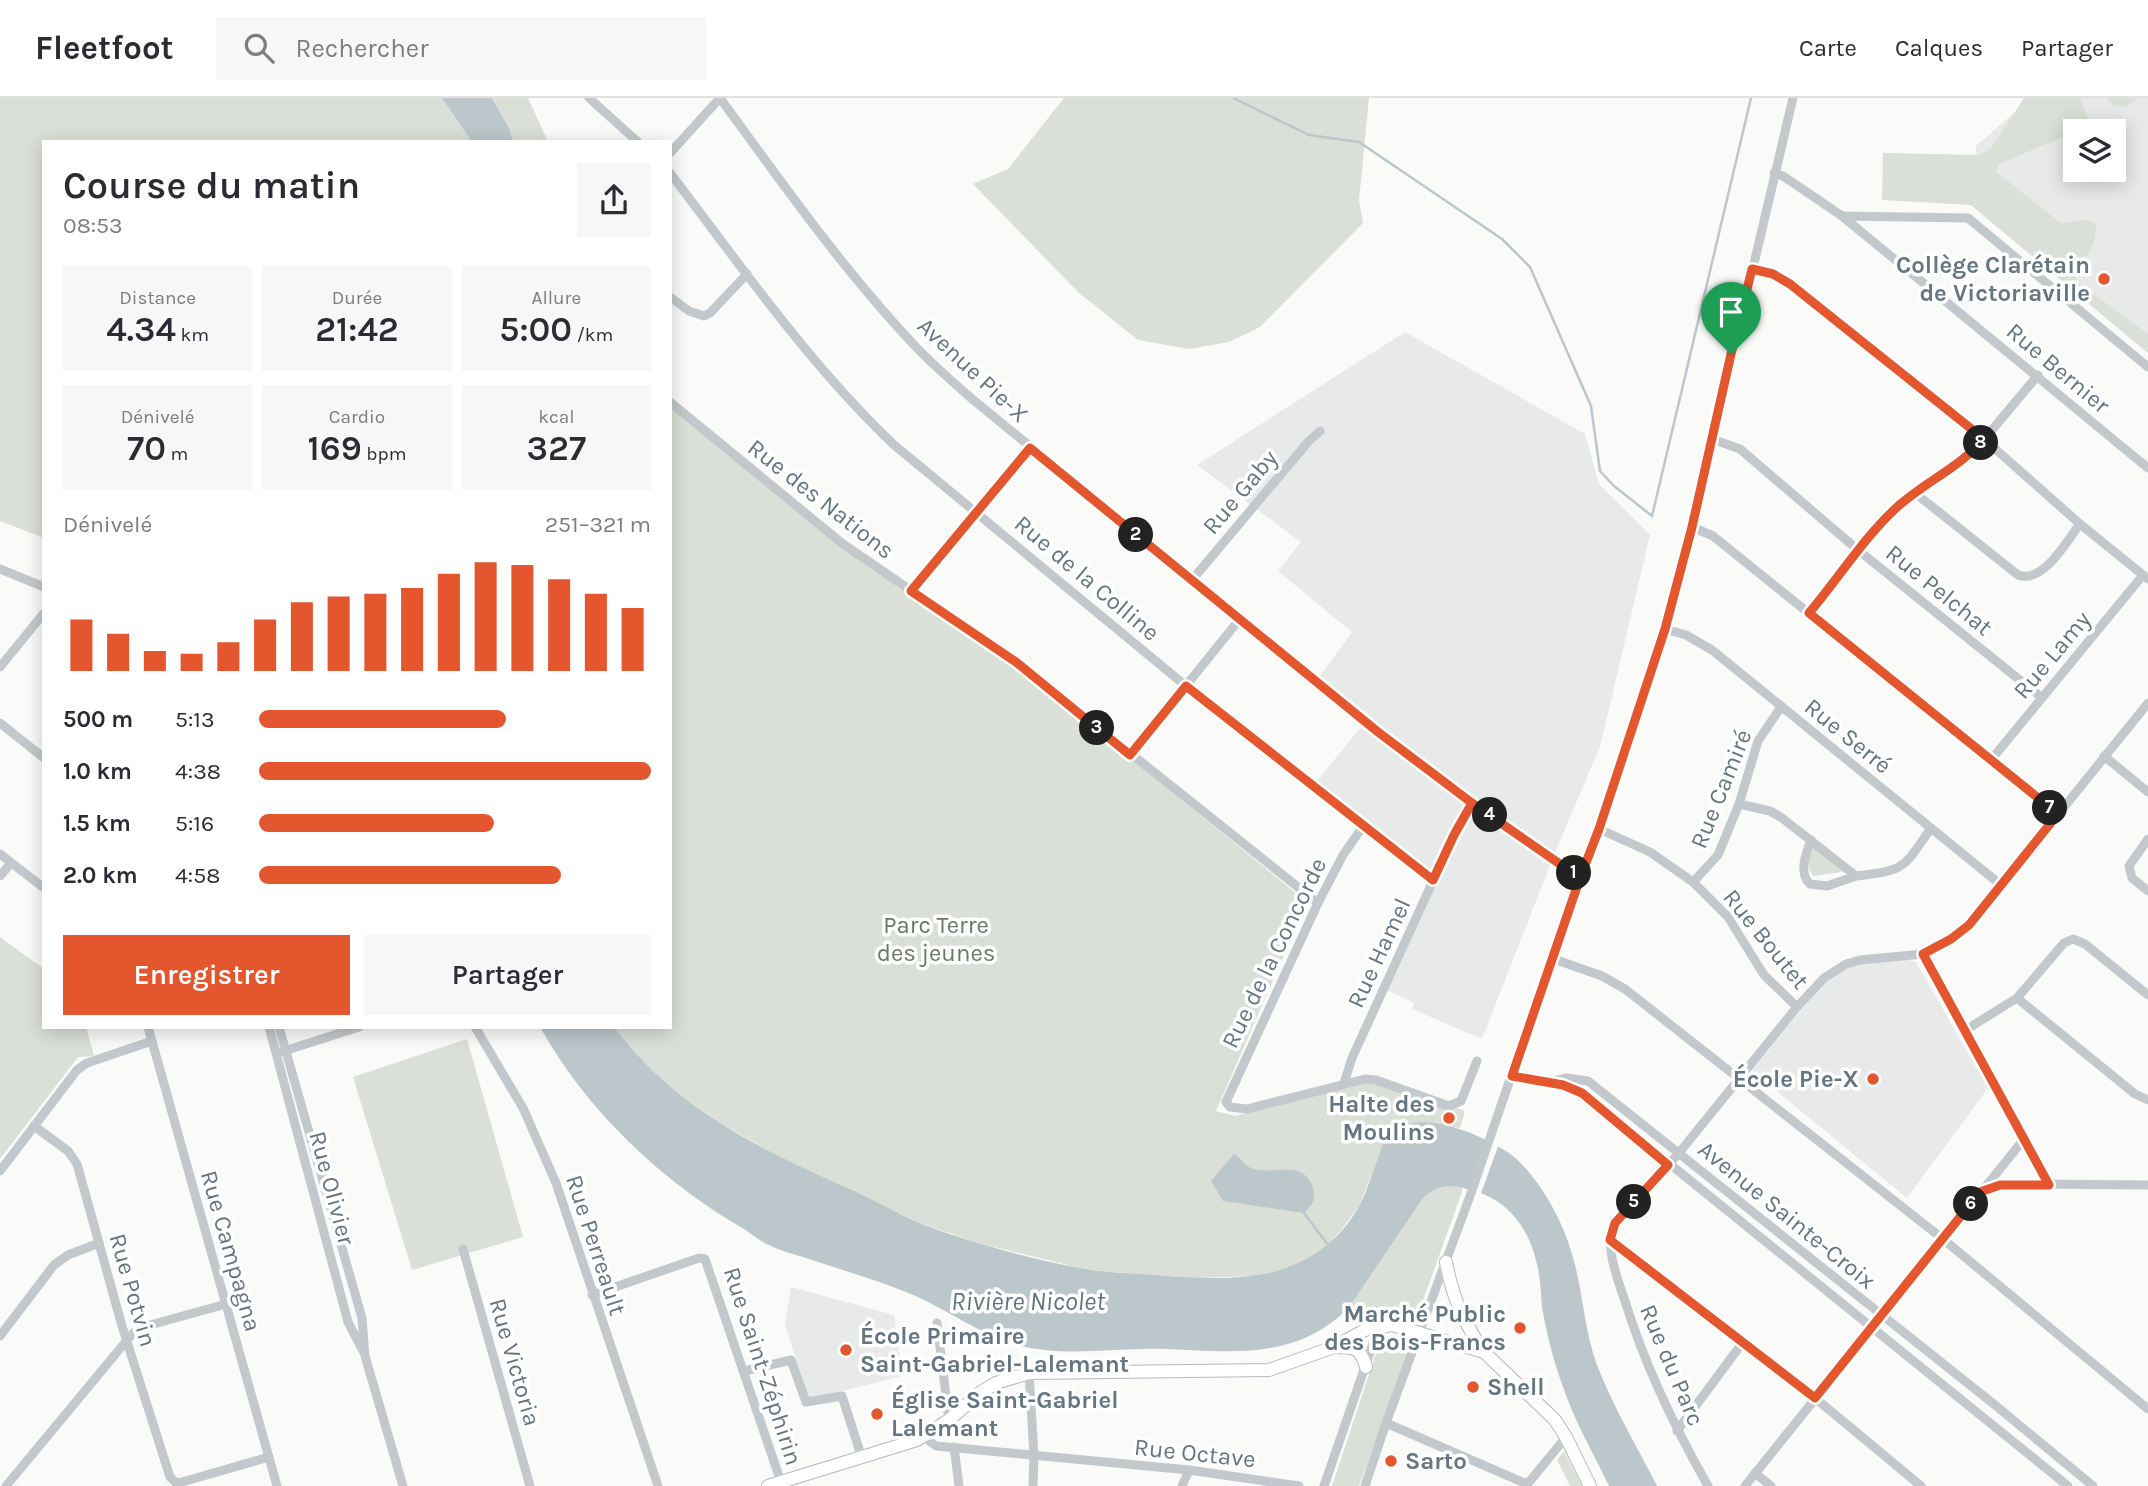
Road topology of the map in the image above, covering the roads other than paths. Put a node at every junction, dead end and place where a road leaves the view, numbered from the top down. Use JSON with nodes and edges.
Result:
{"nodes":[{"id":1,"x":589,"y":98,"type":"edge"},
{"id":2,"x":720,"y":98,"type":"edge"},
{"id":3,"x":1793,"y":98,"type":"edge"},
{"id":4,"x":636,"y":140,"type":"edge"},
{"id":5,"x":672,"y":151,"type":"edge"},
{"id":6,"x":1774,"y":173,"type":"junction"},
{"id":7,"x":672,"y":176,"type":"edge"},
{"id":8,"x":1842,"y":216,"type":"junction"},
{"id":9,"x":1752,"y":269,"type":"junction"},
{"id":10,"x":747,"y":274,"type":"junction"},
{"id":11,"x":672,"y":298,"type":"edge"},
{"id":12,"x":2148,"y":367,"type":"edge"},
{"id":13,"x":2038,"y":375,"type":"junction"},
{"id":14,"x":672,"y":404,"type":"edge"},
{"id":15,"x":1320,"y":431,"type":"dead end"},
{"id":16,"x":1712,"y":439,"type":"junction"},
{"id":17,"x":1984,"y":439,"type":"junction"},
{"id":18,"x":1030,"y":448,"type":"junction"},
{"id":19,"x":2148,"y":468,"type":"edge"},
{"id":20,"x":1915,"y":493,"type":"junction"},
{"id":21,"x":977,"y":512,"type":"junction"},
{"id":22,"x":2080,"y":524,"type":"junction"},
{"id":23,"x":1692,"y":527,"type":"junction"},
{"id":24,"x":1858,"y":550,"type":"junction"},
{"id":25,"x":0,"y":569,"type":"edge"},
{"id":26,"x":2146,"y":577,"type":"edge"},
{"id":27,"x":1192,"y":580,"type":"junction"},
{"id":28,"x":42,"y":586,"type":"edge"},
{"id":29,"x":911,"y":591,"type":"junction"},
{"id":30,"x":42,"y":607,"type":"edge"},
{"id":31,"x":1809,"y":613,"type":"junction"},
{"id":32,"x":42,"y":615,"type":"edge"},
{"id":33,"x":1239,"y":620,"type":"junction"},
{"id":34,"x":1665,"y":629,"type":"junction"},
{"id":35,"x":0,"y":658,"type":"edge"},
{"id":36,"x":0,"y":667,"type":"edge"},
{"id":37,"x":1186,"y":686,"type":"junction"},
{"id":38,"x":2041,"y":697,"type":"junction"},
{"id":39,"x":2148,"y":703,"type":"edge"},
{"id":40,"x":1781,"y":707,"type":"junction"},
{"id":41,"x":0,"y":723,"type":"edge"},
{"id":42,"x":1130,"y":755,"type":"junction"},
{"id":43,"x":42,"y":756,"type":"edge"},
{"id":44,"x":2104,"y":756,"type":"junction"},
{"id":45,"x":1991,"y":760,"type":"junction"},
{"id":46,"x":2148,"y":792,"type":"edge"},
{"id":47,"x":1472,"y":803,"type":"junction"},
{"id":48,"x":1739,"y":804,"type":"junction"},
{"id":49,"x":2058,"y":814,"type":"junction"},
{"id":50,"x":1364,"y":825,"type":"junction"},
{"id":51,"x":1931,"y":828,"type":"junction"},
{"id":52,"x":1599,"y":829,"type":"junction"},
{"id":53,"x":2148,"y":839,"type":"edge"},
{"id":54,"x":1811,"y":840,"type":"junction"},
{"id":55,"x":0,"y":854,"type":"edge"},
{"id":56,"x":11,"y":863,"type":"junction"},
{"id":57,"x":0,"y":876,"type":"edge"},
{"id":58,"x":1856,"y":876,"type":"junction"},
{"id":59,"x":1580,"y":878,"type":"junction"},
{"id":60,"x":1433,"y":880,"type":"junction"},
{"id":61,"x":1693,"y":882,"type":"junction"},
{"id":62,"x":2001,"y":885,"type":"junction"},
{"id":63,"x":42,"y":886,"type":"edge"},
{"id":64,"x":2148,"y":891,"type":"edge"},
{"id":65,"x":1318,"y":903,"type":"junction"},
{"id":66,"x":1923,"y":954,"type":"junction"},
{"id":67,"x":1551,"y":958,"type":"junction"},
{"id":68,"x":2148,"y":995,"type":"edge"},
{"id":69,"x":2017,"y":998,"type":"junction"},
{"id":70,"x":1797,"y":1007,"type":"junction"},
{"id":71,"x":149,"y":1029,"type":"edge"},
{"id":72,"x":270,"y":1029,"type":"edge"},
{"id":73,"x":279,"y":1029,"type":"edge"},
{"id":74,"x":353,"y":1029,"type":"edge"},
{"id":75,"x":476,"y":1029,"type":"edge"},
{"id":76,"x":1965,"y":1031,"type":"junction"},
{"id":77,"x":152,"y":1041,"type":"junction"},
{"id":78,"x":281,"y":1052,"type":"junction"},
{"id":79,"x":1477,"y":1061,"type":"dead end"},
{"id":80,"x":1512,"y":1076,"type":"junction"},
{"id":81,"x":1739,"y":1081,"type":"junction"},
{"id":82,"x":1344,"y":1083,"type":"junction"},
{"id":83,"x":1545,"y":1083,"type":"junction"},
{"id":84,"x":2148,"y":1100,"type":"edge"},
{"id":85,"x":34,"y":1126,"type":"junction"},
{"id":86,"x":2024,"y":1139,"type":"junction"},
{"id":87,"x":1679,"y":1153,"type":"junction"},
{"id":88,"x":1668,"y":1165,"type":"junction"},
{"id":89,"x":0,"y":1171,"type":"edge"},
{"id":90,"x":2049,"y":1185,"type":"junction"},
{"id":91,"x":2148,"y":1185,"type":"edge"},
{"id":92,"x":1980,"y":1192,"type":"junction"},
{"id":93,"x":1943,"y":1239,"type":"junction"},
{"id":94,"x":1610,"y":1240,"type":"junction"},
{"id":95,"x":99,"y":1243,"type":"junction"},
{"id":96,"x":463,"y":1249,"type":"dead end"},
{"id":97,"x":1446,"y":1262,"type":"junction"},
{"id":98,"x":592,"y":1295,"type":"junction"},
{"id":99,"x":226,"y":1304,"type":"junction"},
{"id":100,"x":1882,"y":1315,"type":"junction"},
{"id":101,"x":937,"y":1323,"type":"dead end"},
{"id":102,"x":1379,"y":1326,"type":"junction"},
{"id":103,"x":1871,"y":1328,"type":"junction"},
{"id":104,"x":1420,"y":1332,"type":"junction"},
{"id":105,"x":0,"y":1336,"type":"edge"},
{"id":106,"x":127,"y":1342,"type":"junction"},
{"id":107,"x":1743,"y":1342,"type":"junction"},
{"id":108,"x":1334,"y":1347,"type":"junction"},
{"id":109,"x":1484,"y":1352,"type":"junction"},
{"id":110,"x":1366,"y":1367,"type":"junction"},
{"id":111,"x":745,"y":1371,"type":"junction"},
{"id":112,"x":1029,"y":1373,"type":"junction"},
{"id":113,"x":1815,"y":1398,"type":"junction"},
{"id":114,"x":1995,"y":1405,"type":"junction"},
{"id":115,"x":2148,"y":1409,"type":"edge"},
{"id":116,"x":1983,"y":1419,"type":"junction"},
{"id":117,"x":949,"y":1420,"type":"junction"},
{"id":118,"x":1386,"y":1423,"type":"junction"},
{"id":119,"x":1677,"y":1431,"type":"junction"},
{"id":120,"x":924,"y":1437,"type":"junction"},
{"id":121,"x":1566,"y":1437,"type":"junction"},
{"id":122,"x":954,"y":1447,"type":"junction"},
{"id":123,"x":1034,"y":1456,"type":"junction"},
{"id":124,"x":269,"y":1457,"type":"junction"},
{"id":125,"x":862,"y":1458,"type":"junction"},
{"id":126,"x":1189,"y":1470,"type":"junction"},
{"id":127,"x":1755,"y":1473,"type":"junction"},
{"id":128,"x":777,"y":1485,"type":"edge"},
{"id":129,"x":1527,"y":1485,"type":"edge"},
{"id":130,"x":6,"y":1486,"type":"edge"},
{"id":131,"x":277,"y":1486,"type":"edge"},
{"id":132,"x":403,"y":1486,"type":"edge"},
{"id":133,"x":530,"y":1486,"type":"edge"},
{"id":134,"x":658,"y":1486,"type":"edge"},
{"id":135,"x":959,"y":1486,"type":"edge"},
{"id":136,"x":1032,"y":1486,"type":"edge"},
{"id":137,"x":1182,"y":1486,"type":"edge"},
{"id":138,"x":1299,"y":1486,"type":"edge"},
{"id":139,"x":1324,"y":1486,"type":"edge"},
{"id":140,"x":1365,"y":1486,"type":"edge"},
{"id":141,"x":1590,"y":1486,"type":"edge"},
{"id":142,"x":1708,"y":1486,"type":"edge"},
{"id":143,"x":1745,"y":1486,"type":"edge"},
{"id":144,"x":1771,"y":1486,"type":"edge"},
{"id":145,"x":1922,"y":1486,"type":"edge"},
{"id":146,"x":2068,"y":1486,"type":"edge"},
{"id":147,"x":2093,"y":1486,"type":"edge"}],
"edges":[{"from":1,"to":4,"type":"street"},
{"from":2,"to":5,"type":"street"},
{"from":2,"to":18,"type":"street","name":"Avenue Pie-X"},
{"from":3,"to":6,"type":"street"},
{"from":6,"to":8,"type":"street","name":"Rue Bernier"},
{"from":6,"to":9,"type":"street"},
{"from":7,"to":10,"type":"street","name":"Rue de la Colline"},
{"from":8,"to":12,"type":"street"},
{"from":8,"to":13,"type":"street","name":"Rue Bernier"},
{"from":9,"to":16,"type":"street"},
{"from":9,"to":17,"type":"street"},
{"from":10,"to":11,"type":"street"},
{"from":10,"to":21,"type":"street","name":"Rue de la Colline"},
{"from":13,"to":17,"type":"street"},
{"from":13,"to":19,"type":"street","name":"Rue Bernier"},
{"from":14,"to":29,"type":"street","name":"Rue des Nations"},
{"from":15,"to":27,"type":"street","name":"Rue Gaby"},
{"from":16,"to":23,"type":"street"},
{"from":16,"to":24,"type":"street","name":"Rue Pelchat"},
{"from":17,"to":20,"type":"street"},
{"from":17,"to":22,"type":"street"},
{"from":18,"to":21,"type":"street"},
{"from":18,"to":27,"type":"street","name":"Avenue Pie-X"},
{"from":20,"to":22,"type":"street"},
{"from":20,"to":24,"type":"street"},
{"from":21,"to":29,"type":"street"},
{"from":21,"to":37,"type":"street","name":"Rue de la Colline"},
{"from":22,"to":26,"type":"street"},
{"from":23,"to":31,"type":"street"},
{"from":23,"to":34,"type":"street"},
{"from":24,"to":31,"type":"street"},
{"from":24,"to":38,"type":"street","name":"Rue Pelchat"},
{"from":25,"to":28,"type":"street"},
{"from":26,"to":38,"type":"street","name":"Rue Lamy"},
{"from":27,"to":33,"type":"street","name":"Avenue Pie-X"},
{"from":29,"to":42,"type":"street","name":"Rue des Nations"},
{"from":30,"to":35,"type":"street"},
{"from":31,"to":45,"type":"street"},
{"from":32,"to":36,"type":"street"},
{"from":33,"to":37,"type":"street"},
{"from":33,"to":47,"type":"street","name":"Avenue Pie-X"},
{"from":34,"to":40,"type":"street","name":"Rue Serré"},
{"from":34,"to":52,"type":"street"},
{"from":37,"to":42,"type":"street"},
{"from":37,"to":50,"type":"street","name":"Rue de la Colline"},
{"from":38,"to":45,"type":"street","name":"Rue Lamy"},
{"from":39,"to":44,"type":"street"},
{"from":40,"to":48,"type":"street","name":"Rue Camiré"},
{"from":40,"to":51,"type":"street","name":"Rue Serré"},
{"from":41,"to":43,"type":"street"},
{"from":42,"to":65,"type":"street","name":"Rue des Nations"},
{"from":44,"to":46,"type":"street"},
{"from":44,"to":49,"type":"street"},
{"from":45,"to":49,"type":"street"},
{"from":47,"to":59,"type":"street","name":"Avenue Pie-X"},
{"from":47,"to":60,"type":"street","name":"Rue Hamel"},
{"from":48,"to":54,"type":"street"},
{"from":48,"to":61,"type":"street","name":"Rue Camiré"},
{"from":49,"to":62,"type":"street"},
{"from":50,"to":60,"type":"street","name":"Rue de la Colline"},
{"from":50,"to":65,"type":"street","name":"Rue de la Concorde"},
{"from":51,"to":58,"type":"street"},
{"from":51,"to":62,"type":"street","name":"Rue Serré"},
{"from":52,"to":59,"type":"street"},
{"from":52,"to":61,"type":"street","name":"Rue Boutet"},
{"from":53,"to":64,"type":"street"},
{"from":54,"to":58,"type":"street"},
{"from":54,"to":58,"type":"street"},
{"from":55,"to":56,"type":"street"},
{"from":56,"to":57,"type":"street"},
{"from":56,"to":63,"type":"street"},
{"from":59,"to":67,"type":"street"},
{"from":60,"to":82,"type":"street","name":"Rue Hamel"},
{"from":61,"to":70,"type":"street","name":"Rue Boutet"},
{"from":62,"to":66,"type":"street"},
{"from":65,"to":82,"type":"street","name":"Rue de la Concorde"},
{"from":66,"to":70,"type":"street"},
{"from":66,"to":76,"type":"street"},
{"from":67,"to":80,"type":"street"},
{"from":67,"to":81,"type":"street"},
{"from":68,"to":69,"type":"street"},
{"from":69,"to":76,"type":"street"},
{"from":69,"to":84,"type":"street"},
{"from":70,"to":81,"type":"street"},
{"from":71,"to":77,"type":"street","name":"Rue Campagna"},
{"from":72,"to":78,"type":"street","name":"Rue Olivier"},
{"from":73,"to":78,"type":"street","name":"Rue Olivier"},
{"from":74,"to":78,"type":"street"},
{"from":75,"to":98,"type":"street","name":"Rue Perreault"},
{"from":76,"to":86,"type":"street"},
{"from":77,"to":85,"type":"street"},
{"from":77,"to":99,"type":"street","name":"Rue Campagna"},
{"from":78,"to":132,"type":"street","name":"Rue Olivier"},
{"from":79,"to":82,"type":"street"},
{"from":80,"to":83,"type":"street","name":"Avenue Sainte-Croix"},
{"from":80,"to":97,"type":"street"},
{"from":81,"to":87,"type":"street"},
{"from":81,"to":93,"type":"street"},
{"from":83,"to":87,"type":"street","name":"Avenue Sainte-Croix"},
{"from":83,"to":88,"type":"street","name":"Avenue Sainte-Croix"},
{"from":85,"to":89,"type":"street"},
{"from":85,"to":95,"type":"street","name":"Rue Potvin"},
{"from":86,"to":90,"type":"street"},
{"from":86,"to":92,"type":"street"},
{"from":87,"to":88,"type":"street"},
{"from":87,"to":100,"type":"street","name":"Avenue Sainte-Croix"},
{"from":88,"to":94,"type":"street"},
{"from":88,"to":103,"type":"street","name":"Avenue Sainte-Croix"},
{"from":90,"to":91,"type":"street"},
{"from":90,"to":92,"type":"street"},
{"from":92,"to":93,"type":"street"},
{"from":93,"to":100,"type":"street"},
{"from":93,"to":115,"type":"street"},
{"from":94,"to":107,"type":"street"},
{"from":94,"to":119,"type":"street","name":"Rue du Parc"},
{"from":95,"to":105,"type":"street"},
{"from":95,"to":106,"type":"street","name":"Rue Potvin"},
{"from":96,"to":133,"type":"street","name":"Rue Victoria"},
{"from":97,"to":104,"type":"street"},
{"from":97,"to":109,"type":"main road"},
{"from":98,"to":111,"type":"street","name":"Rue Saint-Zéphirin"},
{"from":98,"to":134,"type":"street","name":"Rue Perreault"},
{"from":99,"to":106,"type":"street"},
{"from":99,"to":124,"type":"street","name":"Rue Campagna"},
{"from":100,"to":103,"type":"street"},
{"from":100,"to":114,"type":"street","name":"Avenue Sainte-Croix"},
{"from":101,"to":117,"type":"street"},
{"from":102,"to":104,"type":"main road"},
{"from":102,"to":108,"type":"main road"},
{"from":102,"to":110,"type":"street"},
{"from":103,"to":113,"type":"street"},
{"from":103,"to":116,"type":"street","name":"Avenue Sainte-Croix"},
{"from":104,"to":109,"type":"main road"},
{"from":104,"to":118,"type":"street"},
{"from":106,"to":124,"type":"street","name":"Rue Potvin"},
{"from":106,"to":130,"type":"street"},
{"from":107,"to":113,"type":"street"},
{"from":107,"to":119,"type":"street"},
{"from":108,"to":110,"type":"main road"},
{"from":108,"to":112,"type":"main road"},
{"from":109,"to":121,"type":"main road"},
{"from":110,"to":139,"type":"street"},
{"from":111,"to":125,"type":"street"},
{"from":111,"to":128,"type":"street","name":"Rue Saint-Zéphirin"},
{"from":112,"to":117,"type":"main road"},
{"from":112,"to":123,"type":"street"},
{"from":113,"to":127,"type":"street"},
{"from":113,"to":145,"type":"street"},
{"from":114,"to":116,"type":"street"},
{"from":114,"to":147,"type":"street","name":"Avenue Sainte-Croix"},
{"from":116,"to":146,"type":"street","name":"Avenue Sainte-Croix"},
{"from":117,"to":120,"type":"main road"},
{"from":118,"to":129,"type":"street"},
{"from":118,"to":140,"type":"street"},
{"from":119,"to":142,"type":"street","name":"Rue du Parc"},
{"from":120,"to":122,"type":"street","name":"Rue Octave"},
{"from":120,"to":125,"type":"main road"},
{"from":121,"to":129,"type":"street"},
{"from":121,"to":141,"type":"main road"},
{"from":122,"to":123,"type":"street","name":"Rue Octave"},
{"from":122,"to":135,"type":"street"},
{"from":123,"to":126,"type":"street","name":"Rue Octave"},
{"from":123,"to":136,"type":"street"},
{"from":124,"to":131,"type":"street","name":"Rue Campagna"},
{"from":125,"to":128,"type":"main road"},
{"from":126,"to":137,"type":"street"},
{"from":126,"to":138,"type":"street","name":"Rue Octave"},
{"from":127,"to":143,"type":"street"},
{"from":127,"to":144,"type":"street"}]}
